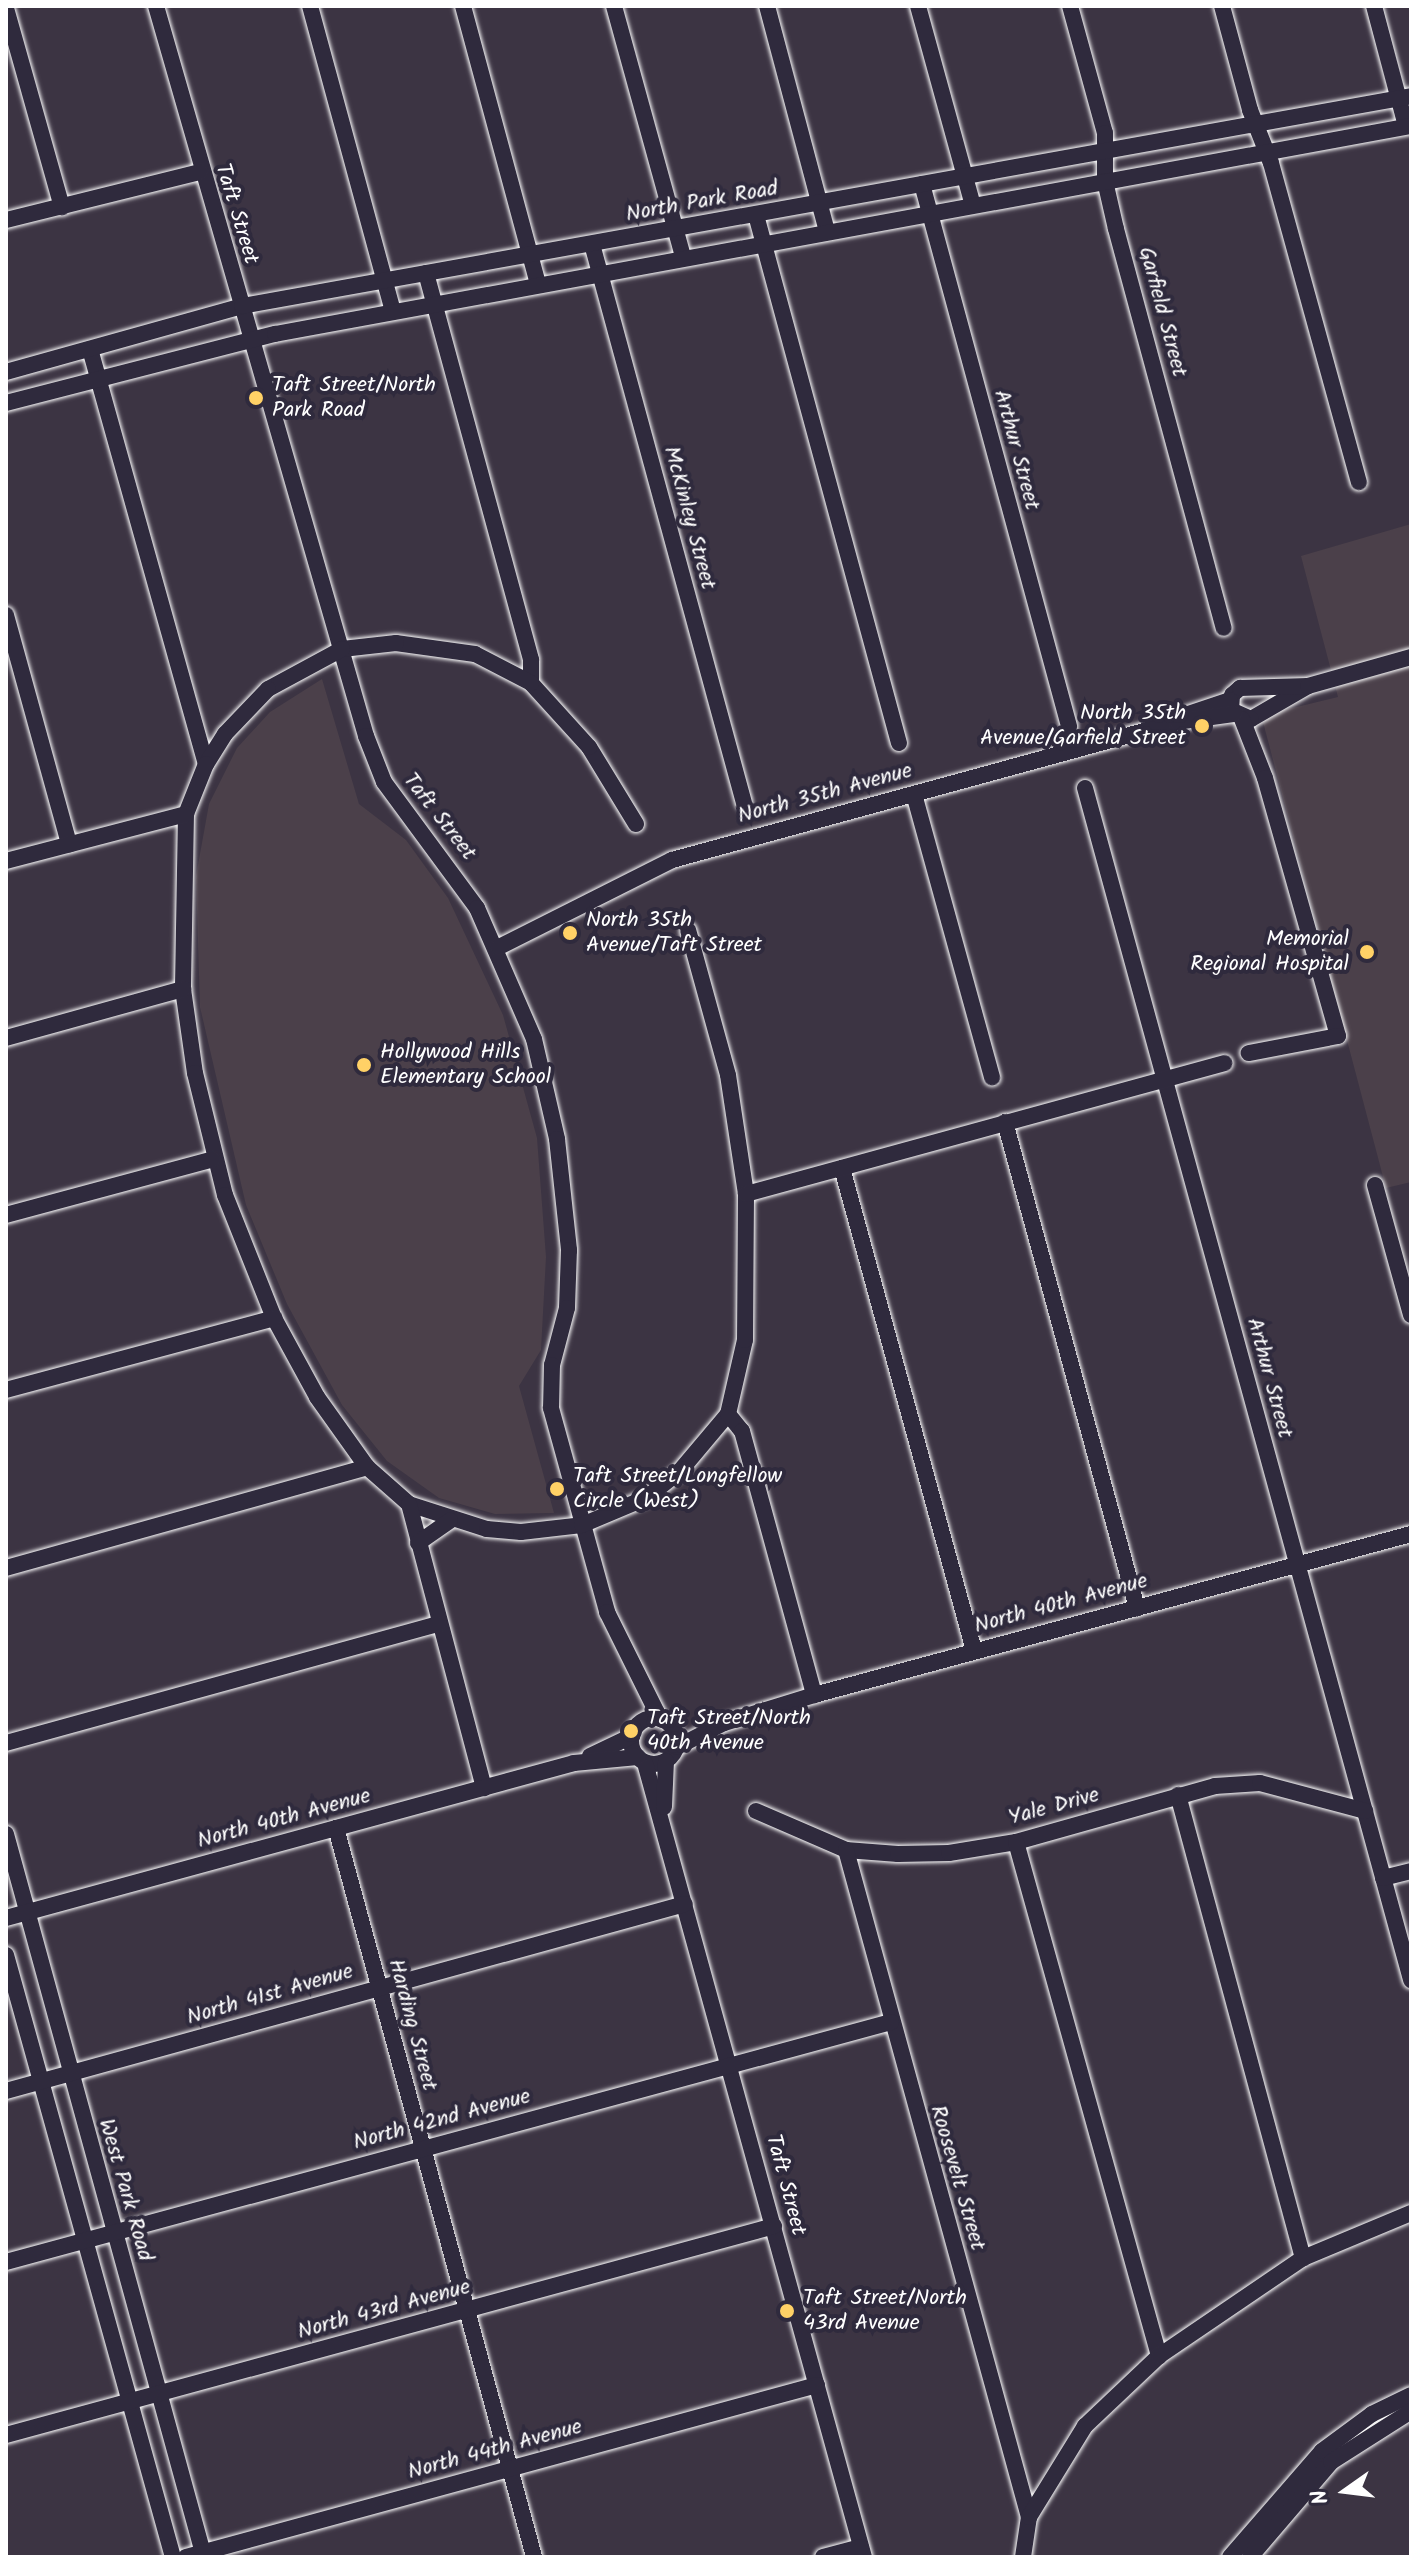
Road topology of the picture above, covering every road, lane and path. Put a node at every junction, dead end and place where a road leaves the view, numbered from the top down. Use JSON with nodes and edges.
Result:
{"nodes":[{"id":1,"x":156,"y":6,"type":"edge"},
{"id":2,"x":310,"y":6,"type":"edge"},
{"id":3,"x":463,"y":6,"type":"edge"},
{"id":4,"x":614,"y":6,"type":"edge"},
{"id":5,"x":767,"y":6,"type":"edge"},
{"id":6,"x":918,"y":6,"type":"edge"},
{"id":7,"x":1070,"y":6,"type":"edge"},
{"id":8,"x":1222,"y":6,"type":"edge"},
{"id":9,"x":1374,"y":6,"type":"edge"},
{"id":10,"x":6,"y":8,"type":"edge"},
{"id":11,"x":1405,"y":97,"type":"edge"},
{"id":12,"x":1258,"y":124,"type":"junction"},
{"id":13,"x":1409,"y":126,"type":"edge"},
{"id":14,"x":1108,"y":151,"type":"junction"},
{"id":15,"x":1267,"y":152,"type":"junction"},
{"id":16,"x":200,"y":172,"type":"junction"},
{"id":17,"x":965,"y":176,"type":"junction"},
{"id":18,"x":1105,"y":181,"type":"junction"},
{"id":19,"x":922,"y":184,"type":"junction"},
{"id":20,"x":819,"y":203,"type":"junction"},
{"id":21,"x":973,"y":205,"type":"junction"},
{"id":22,"x":62,"y":207,"type":"junction"},
{"id":23,"x":929,"y":213,"type":"junction"},
{"id":24,"x":756,"y":215,"type":"junction"},
{"id":25,"x":6,"y":220,"type":"edge"},
{"id":26,"x":676,"y":228,"type":"junction"},
{"id":27,"x":827,"y":231,"type":"junction"},
{"id":28,"x":763,"y":242,"type":"junction"},
{"id":29,"x":592,"y":244,"type":"junction"},
{"id":30,"x":530,"y":255,"type":"junction"},
{"id":31,"x":683,"y":257,"type":"junction"},
{"id":32,"x":426,"y":273,"type":"junction"},
{"id":33,"x":599,"y":274,"type":"junction"},
{"id":34,"x":385,"y":281,"type":"junction"},
{"id":35,"x":538,"y":284,"type":"junction"},
{"id":36,"x":433,"y":303,"type":"junction"},
{"id":37,"x":242,"y":306,"type":"junction"},
{"id":38,"x":393,"y":311,"type":"junction"},
{"id":39,"x":251,"y":339,"type":"junction"},
{"id":40,"x":90,"y":349,"type":"junction"},
{"id":41,"x":6,"y":372,"type":"edge"},
{"id":42,"x":98,"y":377,"type":"junction"},
{"id":43,"x":6,"y":403,"type":"edge"},
{"id":44,"x":1359,"y":482,"type":"dead end"},
{"id":45,"x":6,"y":615,"type":"edge"},
{"id":46,"x":1224,"y":628,"type":"dead end"},
{"id":47,"x":342,"y":649,"type":"junction"},
{"id":48,"x":1411,"y":657,"type":"edge"},
{"id":49,"x":531,"y":683,"type":"junction"},
{"id":50,"x":1308,"y":686,"type":"junction"},
{"id":51,"x":1257,"y":690,"type":"junction"},
{"id":52,"x":1245,"y":712,"type":"junction"},
{"id":53,"x":1069,"y":726,"type":"dead end"},
{"id":54,"x":899,"y":743,"type":"dead end"},
{"id":55,"x":206,"y":764,"type":"junction"},
{"id":56,"x":1085,"y":788,"type":"dead end"},
{"id":57,"x":914,"y":794,"type":"junction"},
{"id":58,"x":744,"y":803,"type":"dead end"},
{"id":59,"x":186,"y":814,"type":"junction"},
{"id":60,"x":636,"y":824,"type":"dead end"},
{"id":61,"x":69,"y":844,"type":"junction"},
{"id":62,"x":6,"y":861,"type":"edge"},
{"id":63,"x":688,"y":930,"type":"dead end"},
{"id":64,"x":499,"y":947,"type":"junction"},
{"id":65,"x":183,"y":989,"type":"junction"},
{"id":66,"x":6,"y":1038,"type":"edge"},
{"id":67,"x":1249,"y":1053,"type":"dead end"},
{"id":68,"x":1224,"y":1063,"type":"dead end"},
{"id":69,"x":992,"y":1077,"type":"dead end"},
{"id":70,"x":1165,"y":1078,"type":"junction"},
{"id":71,"x":1005,"y":1122,"type":"junction"},
{"id":72,"x":213,"y":1159,"type":"junction"},
{"id":73,"x":842,"y":1168,"type":"junction"},
{"id":74,"x":1375,"y":1185,"type":"dead end"},
{"id":75,"x":746,"y":1194,"type":"junction"},
{"id":76,"x":6,"y":1215,"type":"edge"},
{"id":77,"x":1411,"y":1315,"type":"edge"},
{"id":78,"x":274,"y":1318,"type":"junction"},
{"id":79,"x":6,"y":1390,"type":"edge"},
{"id":80,"x":728,"y":1414,"type":"junction"},
{"id":81,"x":367,"y":1467,"type":"junction"},
{"id":82,"x":409,"y":1504,"type":"junction"},
{"id":83,"x":450,"y":1521,"type":"junction"},
{"id":84,"x":582,"y":1525,"type":"junction"},
{"id":85,"x":1411,"y":1534,"type":"edge"},
{"id":86,"x":418,"y":1543,"type":"junction"},
{"id":87,"x":1296,"y":1564,"type":"junction"},
{"id":88,"x":6,"y":1568,"type":"edge"},
{"id":89,"x":1137,"y":1608,"type":"junction"},
{"id":90,"x":438,"y":1624,"type":"junction"},
{"id":91,"x":974,"y":1650,"type":"junction"},
{"id":92,"x":624,"y":1654,"type":"junction"},
{"id":93,"x":814,"y":1695,"type":"junction"},
{"id":94,"x":666,"y":1722,"type":"junction"},
{"id":95,"x":724,"y":1723,"type":"junction"},
{"id":96,"x":635,"y":1731,"type":"junction"},
{"id":97,"x":6,"y":1743,"type":"edge"},
{"id":98,"x":677,"y":1747,"type":"junction"},
{"id":99,"x":641,"y":1760,"type":"junction"},
{"id":100,"x":666,"y":1761,"type":"junction"},
{"id":101,"x":574,"y":1763,"type":"junction"},
{"id":102,"x":484,"y":1788,"type":"junction"},
{"id":103,"x":1178,"y":1795,"type":"junction"},
{"id":104,"x":756,"y":1811,"type":"dead end"},
{"id":105,"x":1365,"y":1811,"type":"junction"},
{"id":106,"x":663,"y":1826,"type":"junction"},
{"id":107,"x":336,"y":1828,"type":"junction"},
{"id":108,"x":6,"y":1834,"type":"edge"},
{"id":109,"x":1016,"y":1842,"type":"junction"},
{"id":110,"x":846,"y":1850,"type":"junction"},
{"id":111,"x":1411,"y":1871,"type":"edge"},
{"id":112,"x":1383,"y":1878,"type":"junction"},
{"id":113,"x":685,"y":1904,"type":"junction"},
{"id":114,"x":27,"y":1912,"type":"junction"},
{"id":115,"x":6,"y":1918,"type":"edge"},
{"id":116,"x":6,"y":1955,"type":"edge"},
{"id":117,"x":1411,"y":1980,"type":"edge"},
{"id":118,"x":380,"y":1987,"type":"junction"},
{"id":119,"x":891,"y":2022,"type":"junction"},
{"id":120,"x":729,"y":2065,"type":"junction"},
{"id":121,"x":70,"y":2074,"type":"junction"},
{"id":122,"x":41,"y":2082,"type":"junction"},
{"id":123,"x":6,"y":2091,"type":"edge"},
{"id":124,"x":422,"y":2148,"type":"junction"},
{"id":125,"x":1411,"y":2213,"type":"edge"},
{"id":126,"x":774,"y":2226,"type":"junction"},
{"id":127,"x":113,"y":2232,"type":"junction"},
{"id":128,"x":85,"y":2240,"type":"junction"},
{"id":129,"x":1303,"y":2258,"type":"junction"},
{"id":130,"x":6,"y":2262,"type":"edge"},
{"id":131,"x":469,"y":2310,"type":"junction"},
{"id":132,"x":1159,"y":2356,"type":"junction"},
{"id":133,"x":817,"y":2385,"type":"junction"},
{"id":134,"x":160,"y":2394,"type":"junction"},
{"id":135,"x":1411,"y":2395,"type":"edge"},
{"id":136,"x":129,"y":2402,"type":"junction"},
{"id":137,"x":1411,"y":2411,"type":"edge"},
{"id":138,"x":6,"y":2435,"type":"edge"},
{"id":139,"x":511,"y":2468,"type":"junction"},
{"id":140,"x":1029,"y":2517,"type":"junction"},
{"id":141,"x":863,"y":2552,"type":"edge"},
{"id":142,"x":203,"y":2555,"type":"edge"},
{"id":143,"x":173,"y":2557,"type":"edge"},
{"id":144,"x":186,"y":2557,"type":"edge"},
{"id":145,"x":534,"y":2557,"type":"edge"},
{"id":146,"x":823,"y":2557,"type":"edge"},
{"id":147,"x":1023,"y":2557,"type":"edge"},
{"id":148,"x":1230,"y":2557,"type":"edge"},
{"id":149,"x":1250,"y":2557,"type":"edge"}],
"edges":[{"from":1,"to":16,"type":"street","name":"Taft Street"},
{"from":2,"to":34,"type":"street"},
{"from":3,"to":30,"type":"street"},
{"from":4,"to":26,"type":"street"},
{"from":5,"to":20,"type":"street"},
{"from":6,"to":17,"type":"street"},
{"from":7,"to":14,"type":"street","name":"Garfield Street"},
{"from":8,"to":12,"type":"street"},
{"from":9,"to":11,"type":"street"},
{"from":10,"to":22,"type":"street"},
{"from":11,"to":12,"type":"street","name":"North Park Road"},
{"from":11,"to":13,"type":"street"},
{"from":12,"to":14,"type":"street","name":"North Park Road"},
{"from":12,"to":15,"type":"street"},
{"from":13,"to":15,"type":"street"},
{"from":14,"to":17,"type":"street","name":"North Park Road"},
{"from":14,"to":18,"type":"street","name":"Garfield Street"},
{"from":15,"to":18,"type":"street"},
{"from":15,"to":44,"type":"street"},
{"from":16,"to":22,"type":"street"},
{"from":16,"to":37,"type":"street","name":"Taft Street"},
{"from":17,"to":19,"type":"street","name":"North Park Road"},
{"from":17,"to":21,"type":"street"},
{"from":18,"to":21,"type":"street"},
{"from":18,"to":46,"type":"street","name":"Garfield Street"},
{"from":19,"to":20,"type":"street","name":"North Park Road"},
{"from":19,"to":23,"type":"street","name":"Arthur Street"},
{"from":20,"to":24,"type":"street","name":"North Park Road"},
{"from":20,"to":27,"type":"street"},
{"from":21,"to":23,"type":"street"},
{"from":22,"to":25,"type":"street"},
{"from":23,"to":27,"type":"street"},
{"from":23,"to":53,"type":"street","name":"Arthur Street"},
{"from":24,"to":26,"type":"street","name":"North Park Road"},
{"from":24,"to":28,"type":"street"},
{"from":26,"to":29,"type":"street","name":"North Park Road"},
{"from":26,"to":31,"type":"street"},
{"from":27,"to":28,"type":"street"},
{"from":28,"to":31,"type":"street"},
{"from":28,"to":54,"type":"street"},
{"from":29,"to":30,"type":"street","name":"North Park Road"},
{"from":29,"to":33,"type":"street","name":"McKinley Street"},
{"from":30,"to":32,"type":"street","name":"North Park Road"},
{"from":30,"to":35,"type":"street"},
{"from":31,"to":33,"type":"street"},
{"from":32,"to":34,"type":"street","name":"North Park Road"},
{"from":32,"to":36,"type":"street"},
{"from":33,"to":35,"type":"street"},
{"from":33,"to":58,"type":"street","name":"McKinley Street"},
{"from":34,"to":37,"type":"street","name":"North Park Road"},
{"from":34,"to":38,"type":"street"},
{"from":35,"to":36,"type":"street"},
{"from":36,"to":38,"type":"street"},
{"from":36,"to":49,"type":"street"},
{"from":37,"to":39,"type":"street","name":"Taft Street"},
{"from":37,"to":40,"type":"street","name":"North Park Road"},
{"from":38,"to":39,"type":"street"},
{"from":39,"to":42,"type":"street"},
{"from":39,"to":47,"type":"street","name":"Taft Street"},
{"from":40,"to":41,"type":"street","name":"North Park Road"},
{"from":40,"to":42,"type":"street"},
{"from":42,"to":43,"type":"street"},
{"from":42,"to":55,"type":"street"},
{"from":45,"to":61,"type":"street"},
{"from":47,"to":49,"type":"street"},
{"from":47,"to":55,"type":"street"},
{"from":47,"to":64,"type":"street","name":"Taft Street"},
{"from":48,"to":50,"type":"street","name":"North 35th Avenue"},
{"from":49,"to":60,"type":"street"},
{"from":50,"to":51,"type":"street","name":"North 35th Avenue"},
{"from":50,"to":52,"type":"street","name":"North 35th Avenue"},
{"from":51,"to":52,"type":"street"},
{"from":51,"to":52,"type":"street","name":"North 35th Avenue"},
{"from":52,"to":57,"type":"street","name":"North 35th Avenue"},
{"from":52,"to":67,"type":"street"},
{"from":55,"to":59,"type":"street"},
{"from":56,"to":70,"type":"street","name":"Arthur Street"},
{"from":57,"to":64,"type":"street","name":"North 35th Avenue"},
{"from":57,"to":69,"type":"street"},
{"from":59,"to":61,"type":"street"},
{"from":59,"to":65,"type":"street"},
{"from":61,"to":62,"type":"street"},
{"from":63,"to":75,"type":"street"},
{"from":64,"to":84,"type":"street","name":"Taft Street"},
{"from":65,"to":66,"type":"street"},
{"from":65,"to":72,"type":"street"},
{"from":68,"to":70,"type":"street"},
{"from":70,"to":71,"type":"street"},
{"from":70,"to":87,"type":"street","name":"Arthur Street"},
{"from":71,"to":73,"type":"street"},
{"from":71,"to":89,"type":"street"},
{"from":72,"to":76,"type":"street"},
{"from":72,"to":78,"type":"street"},
{"from":73,"to":75,"type":"street"},
{"from":73,"to":91,"type":"street"},
{"from":74,"to":77,"type":"street"},
{"from":75,"to":80,"type":"street"},
{"from":78,"to":79,"type":"street"},
{"from":78,"to":81,"type":"street"},
{"from":80,"to":84,"type":"street"},
{"from":80,"to":93,"type":"street"},
{"from":81,"to":82,"type":"street"},
{"from":81,"to":88,"type":"street"},
{"from":82,"to":83,"type":"street"},
{"from":82,"to":86,"type":"street"},
{"from":83,"to":84,"type":"street"},
{"from":83,"to":86,"type":"street"},
{"from":84,"to":92,"type":"street","name":"Taft Street"},
{"from":85,"to":87,"type":"street","name":"North 40th Avenue"},
{"from":86,"to":90,"type":"street"},
{"from":87,"to":89,"type":"street","name":"North 40th Avenue"},
{"from":87,"to":105,"type":"street","name":"Arthur Street"},
{"from":89,"to":91,"type":"street","name":"North 40th Avenue"},
{"from":90,"to":97,"type":"street"},
{"from":90,"to":102,"type":"street"},
{"from":91,"to":93,"type":"street","name":"North 40th Avenue"},
{"from":92,"to":94,"type":"street","name":"Taft Street"},
{"from":92,"to":96,"type":"street","name":"Taft Street"},
{"from":93,"to":95,"type":"street","name":"North 40th Avenue"},
{"from":94,"to":95,"type":"street","name":"North 40th Avenue"},
{"from":94,"to":96,"type":"street","name":"North 40th Avenue"},
{"from":94,"to":98,"type":"street","name":"Taft Street"},
{"from":95,"to":98,"type":"street","name":"North 40th Avenue"},
{"from":96,"to":99,"type":"street","name":"Taft Street"},
{"from":96,"to":101,"type":"street","name":"North 40th Avenue"},
{"from":98,"to":100,"type":"street"},
{"from":99,"to":100,"type":"street","name":"North 40th Avenue"},
{"from":99,"to":101,"type":"street","name":"North 40th Avenue"},
{"from":99,"to":106,"type":"street","name":"Taft Street"},
{"from":100,"to":106,"type":"street","name":"Taft Street"},
{"from":101,"to":102,"type":"street","name":"North 40th Avenue"},
{"from":102,"to":107,"type":"street","name":"North 40th Avenue"},
{"from":103,"to":105,"type":"street","name":"Yale Drive"},
{"from":103,"to":109,"type":"street","name":"Yale Drive"},
{"from":103,"to":129,"type":"street"},
{"from":104,"to":110,"type":"street","name":"Yale Drive"},
{"from":105,"to":112,"type":"street","name":"Arthur Street"},
{"from":106,"to":113,"type":"street","name":"Taft Street"},
{"from":107,"to":114,"type":"street","name":"North 40th Avenue"},
{"from":107,"to":118,"type":"street","name":"Harding Street"},
{"from":108,"to":114,"type":"street","name":"West Park Road"},
{"from":109,"to":110,"type":"street","name":"Yale Drive"},
{"from":109,"to":132,"type":"street"},
{"from":110,"to":119,"type":"street","name":"Roosevelt Street"},
{"from":111,"to":112,"type":"street"},
{"from":112,"to":117,"type":"street","name":"Arthur Street"},
{"from":113,"to":118,"type":"street","name":"North 41st Avenue"},
{"from":113,"to":120,"type":"street","name":"Taft Street"},
{"from":114,"to":115,"type":"street","name":"North 40th Avenue"},
{"from":114,"to":121,"type":"street","name":"West Park Road"},
{"from":116,"to":122,"type":"street"},
{"from":118,"to":121,"type":"street","name":"North 41st Avenue"},
{"from":118,"to":124,"type":"street","name":"Harding Street"},
{"from":119,"to":120,"type":"street","name":"North 42nd Avenue"},
{"from":119,"to":140,"type":"street","name":"Roosevelt Street"},
{"from":120,"to":124,"type":"street","name":"North 42nd Avenue"},
{"from":120,"to":126,"type":"street","name":"Taft Street"},
{"from":121,"to":122,"type":"street","name":"North 41st Avenue"},
{"from":121,"to":127,"type":"street","name":"West Park Road"},
{"from":122,"to":123,"type":"street","name":"North 41st Avenue"},
{"from":122,"to":128,"type":"street"},
{"from":124,"to":127,"type":"street","name":"North 42nd Avenue"},
{"from":124,"to":131,"type":"street","name":"Harding Street"},
{"from":125,"to":129,"type":"street"},
{"from":126,"to":131,"type":"street","name":"North 43rd Avenue"},
{"from":126,"to":133,"type":"street","name":"Taft Street"},
{"from":127,"to":128,"type":"street","name":"North 42nd Avenue"},
{"from":127,"to":134,"type":"street","name":"West Park Road"},
{"from":128,"to":130,"type":"street","name":"North 42nd Avenue"},
{"from":128,"to":136,"type":"street"},
{"from":129,"to":132,"type":"street"},
{"from":131,"to":134,"type":"street","name":"North 43rd Avenue"},
{"from":131,"to":139,"type":"street","name":"Harding Street"},
{"from":132,"to":140,"type":"street"},
{"from":133,"to":139,"type":"street","name":"North 44th Avenue"},
{"from":133,"to":141,"type":"street","name":"Taft Street"},
{"from":134,"to":136,"type":"street","name":"North 43rd Avenue"},
{"from":134,"to":142,"type":"street","name":"West Park Road"},
{"from":135,"to":148,"type":"street"},
{"from":136,"to":138,"type":"street","name":"North 43rd Avenue"},
{"from":136,"to":143,"type":"street"},
{"from":137,"to":149,"type":"street"},
{"from":139,"to":142,"type":"street","name":"North 44th Avenue"},
{"from":139,"to":145,"type":"street","name":"Harding Street"},
{"from":140,"to":147,"type":"street"},
{"from":141,"to":146,"type":"street"},
{"from":142,"to":144,"type":"street","name":"North 44th Avenue"}]}
